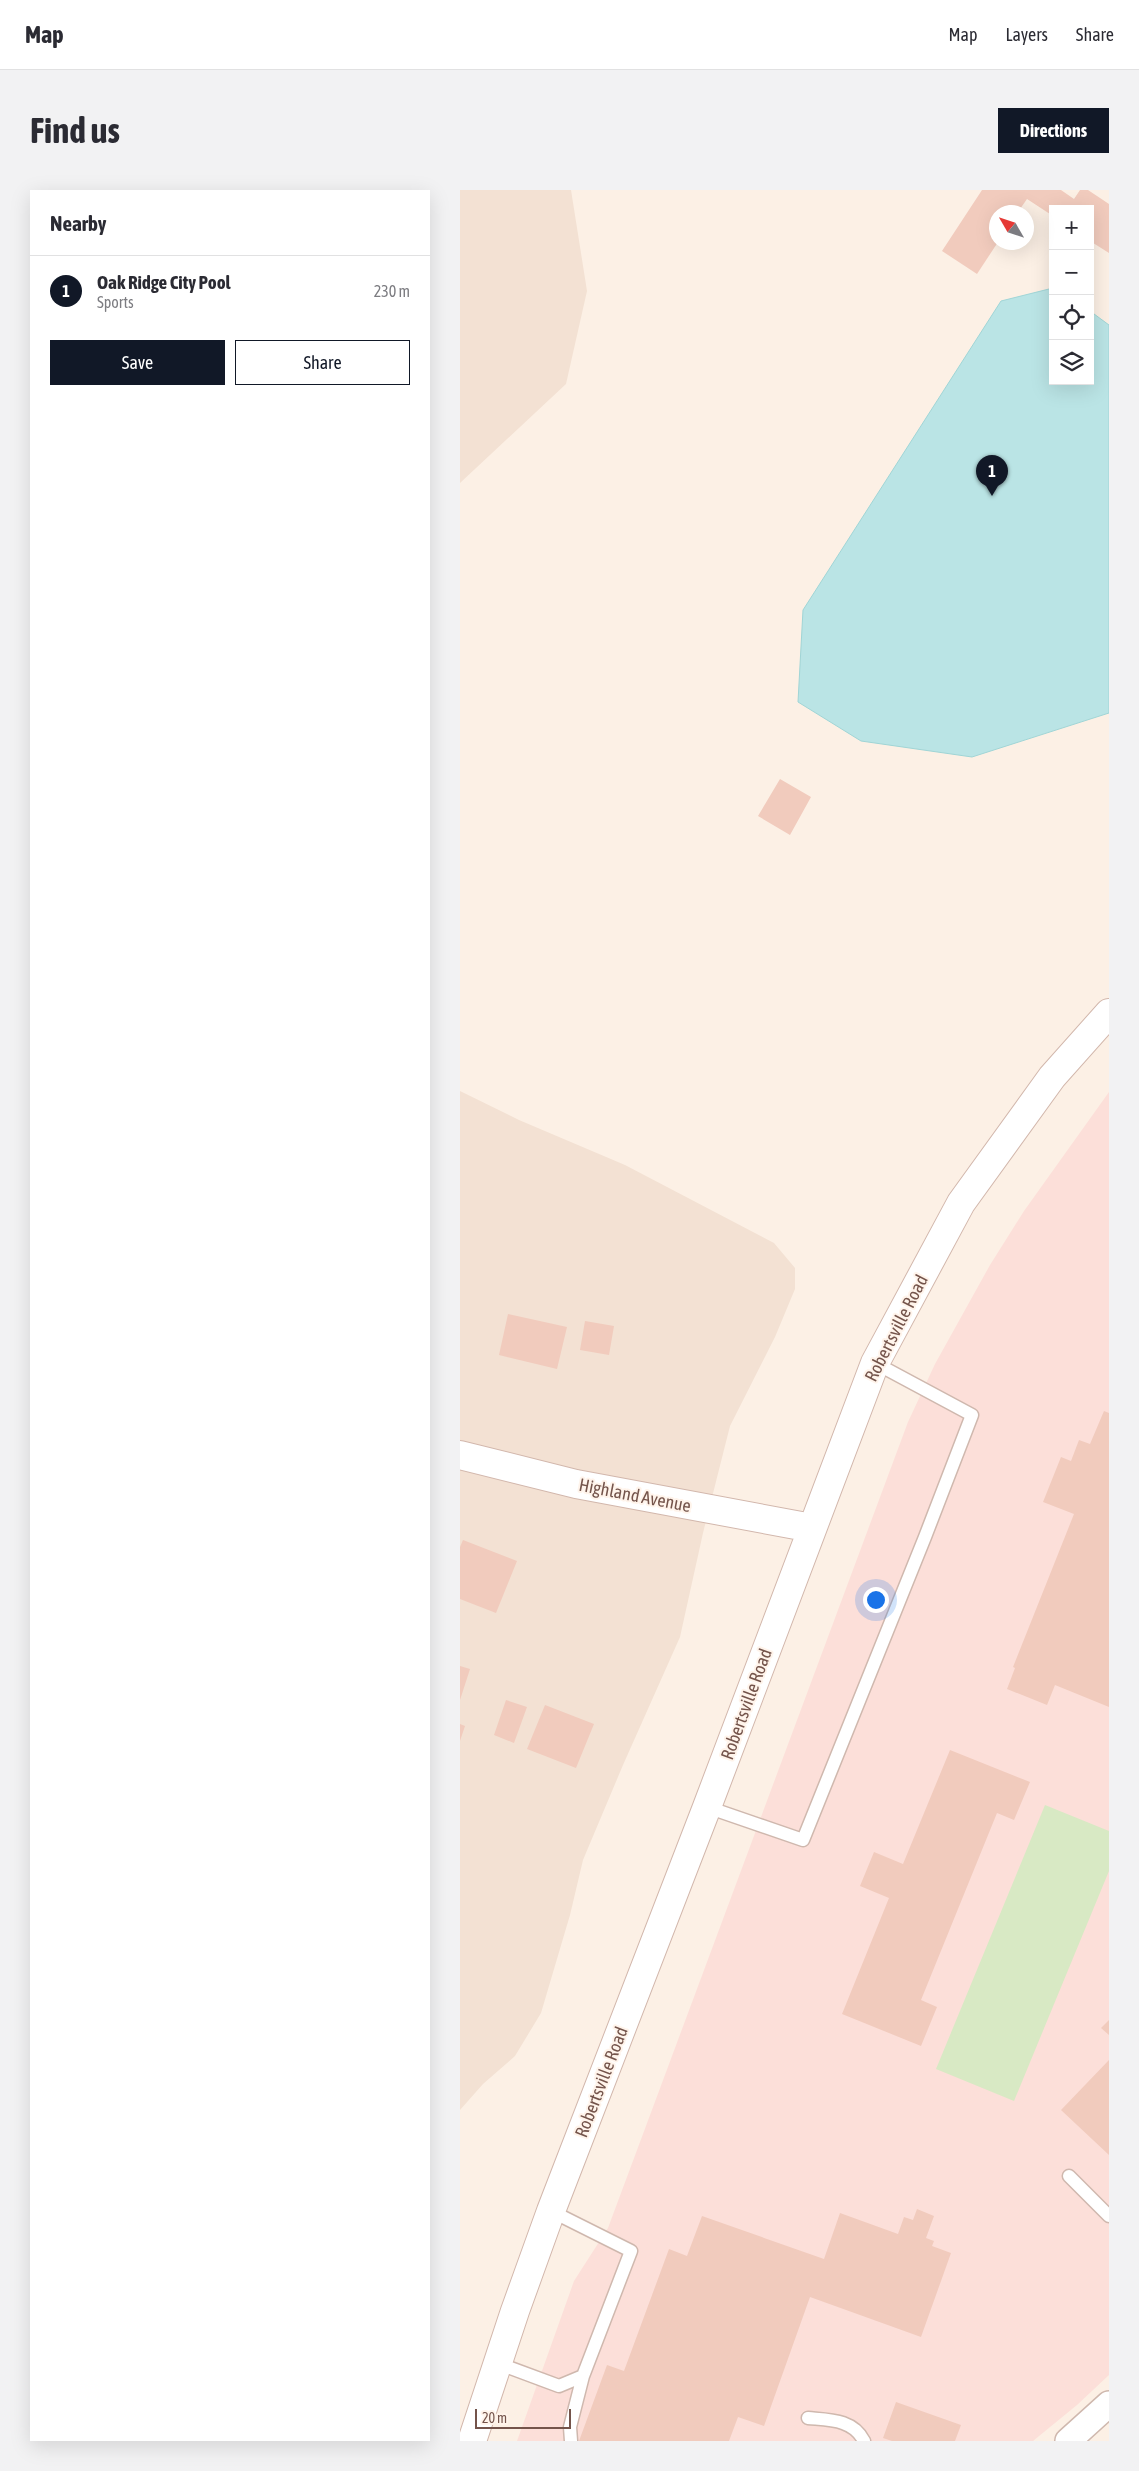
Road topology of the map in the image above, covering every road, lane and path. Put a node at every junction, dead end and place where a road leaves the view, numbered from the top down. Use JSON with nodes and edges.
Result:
{"nodes":[{"id":1,"x":1109,"y":1013,"type":"edge"},
{"id":2,"x":876,"y":1363,"type":"junction"},
{"id":3,"x":460,"y":1455,"type":"edge"},
{"id":4,"x":812,"y":1528,"type":"junction"},
{"id":5,"x":707,"y":1807,"type":"junction"},
{"id":6,"x":1069,"y":2176,"type":"dead end"},
{"id":7,"x":551,"y":2211,"type":"junction"},
{"id":8,"x":1109,"y":2216,"type":"edge"},
{"id":9,"x":498,"y":2363,"type":"junction"},
{"id":10,"x":583,"y":2376,"type":"junction"},
{"id":11,"x":1109,"y":2404,"type":"edge"},
{"id":12,"x":808,"y":2418,"type":"dead end"},
{"id":13,"x":472,"y":2441,"type":"edge"},
{"id":14,"x":571,"y":2441,"type":"edge"},
{"id":15,"x":864,"y":2441,"type":"edge"},
{"id":16,"x":1068,"y":2441,"type":"edge"}],
"edges":[{"from":1,"to":2,"type":"street","name":"Robertsville Road"},
{"from":2,"to":4,"type":"street","name":"Robertsville Road"},
{"from":2,"to":5,"type":"lane"},
{"from":3,"to":4,"type":"street","name":"Highland Avenue"},
{"from":4,"to":5,"type":"street","name":"Robertsville Road"},
{"from":5,"to":7,"type":"street","name":"Robertsville Road"},
{"from":6,"to":8,"type":"lane"},
{"from":7,"to":9,"type":"street","name":"Robertsville Road"},
{"from":7,"to":10,"type":"lane"},
{"from":9,"to":10,"type":"lane"},
{"from":9,"to":13,"type":"street","name":"Robertsville Road"},
{"from":10,"to":14,"type":"lane"},
{"from":11,"to":16,"type":"street"},
{"from":12,"to":15,"type":"lane"}]}
